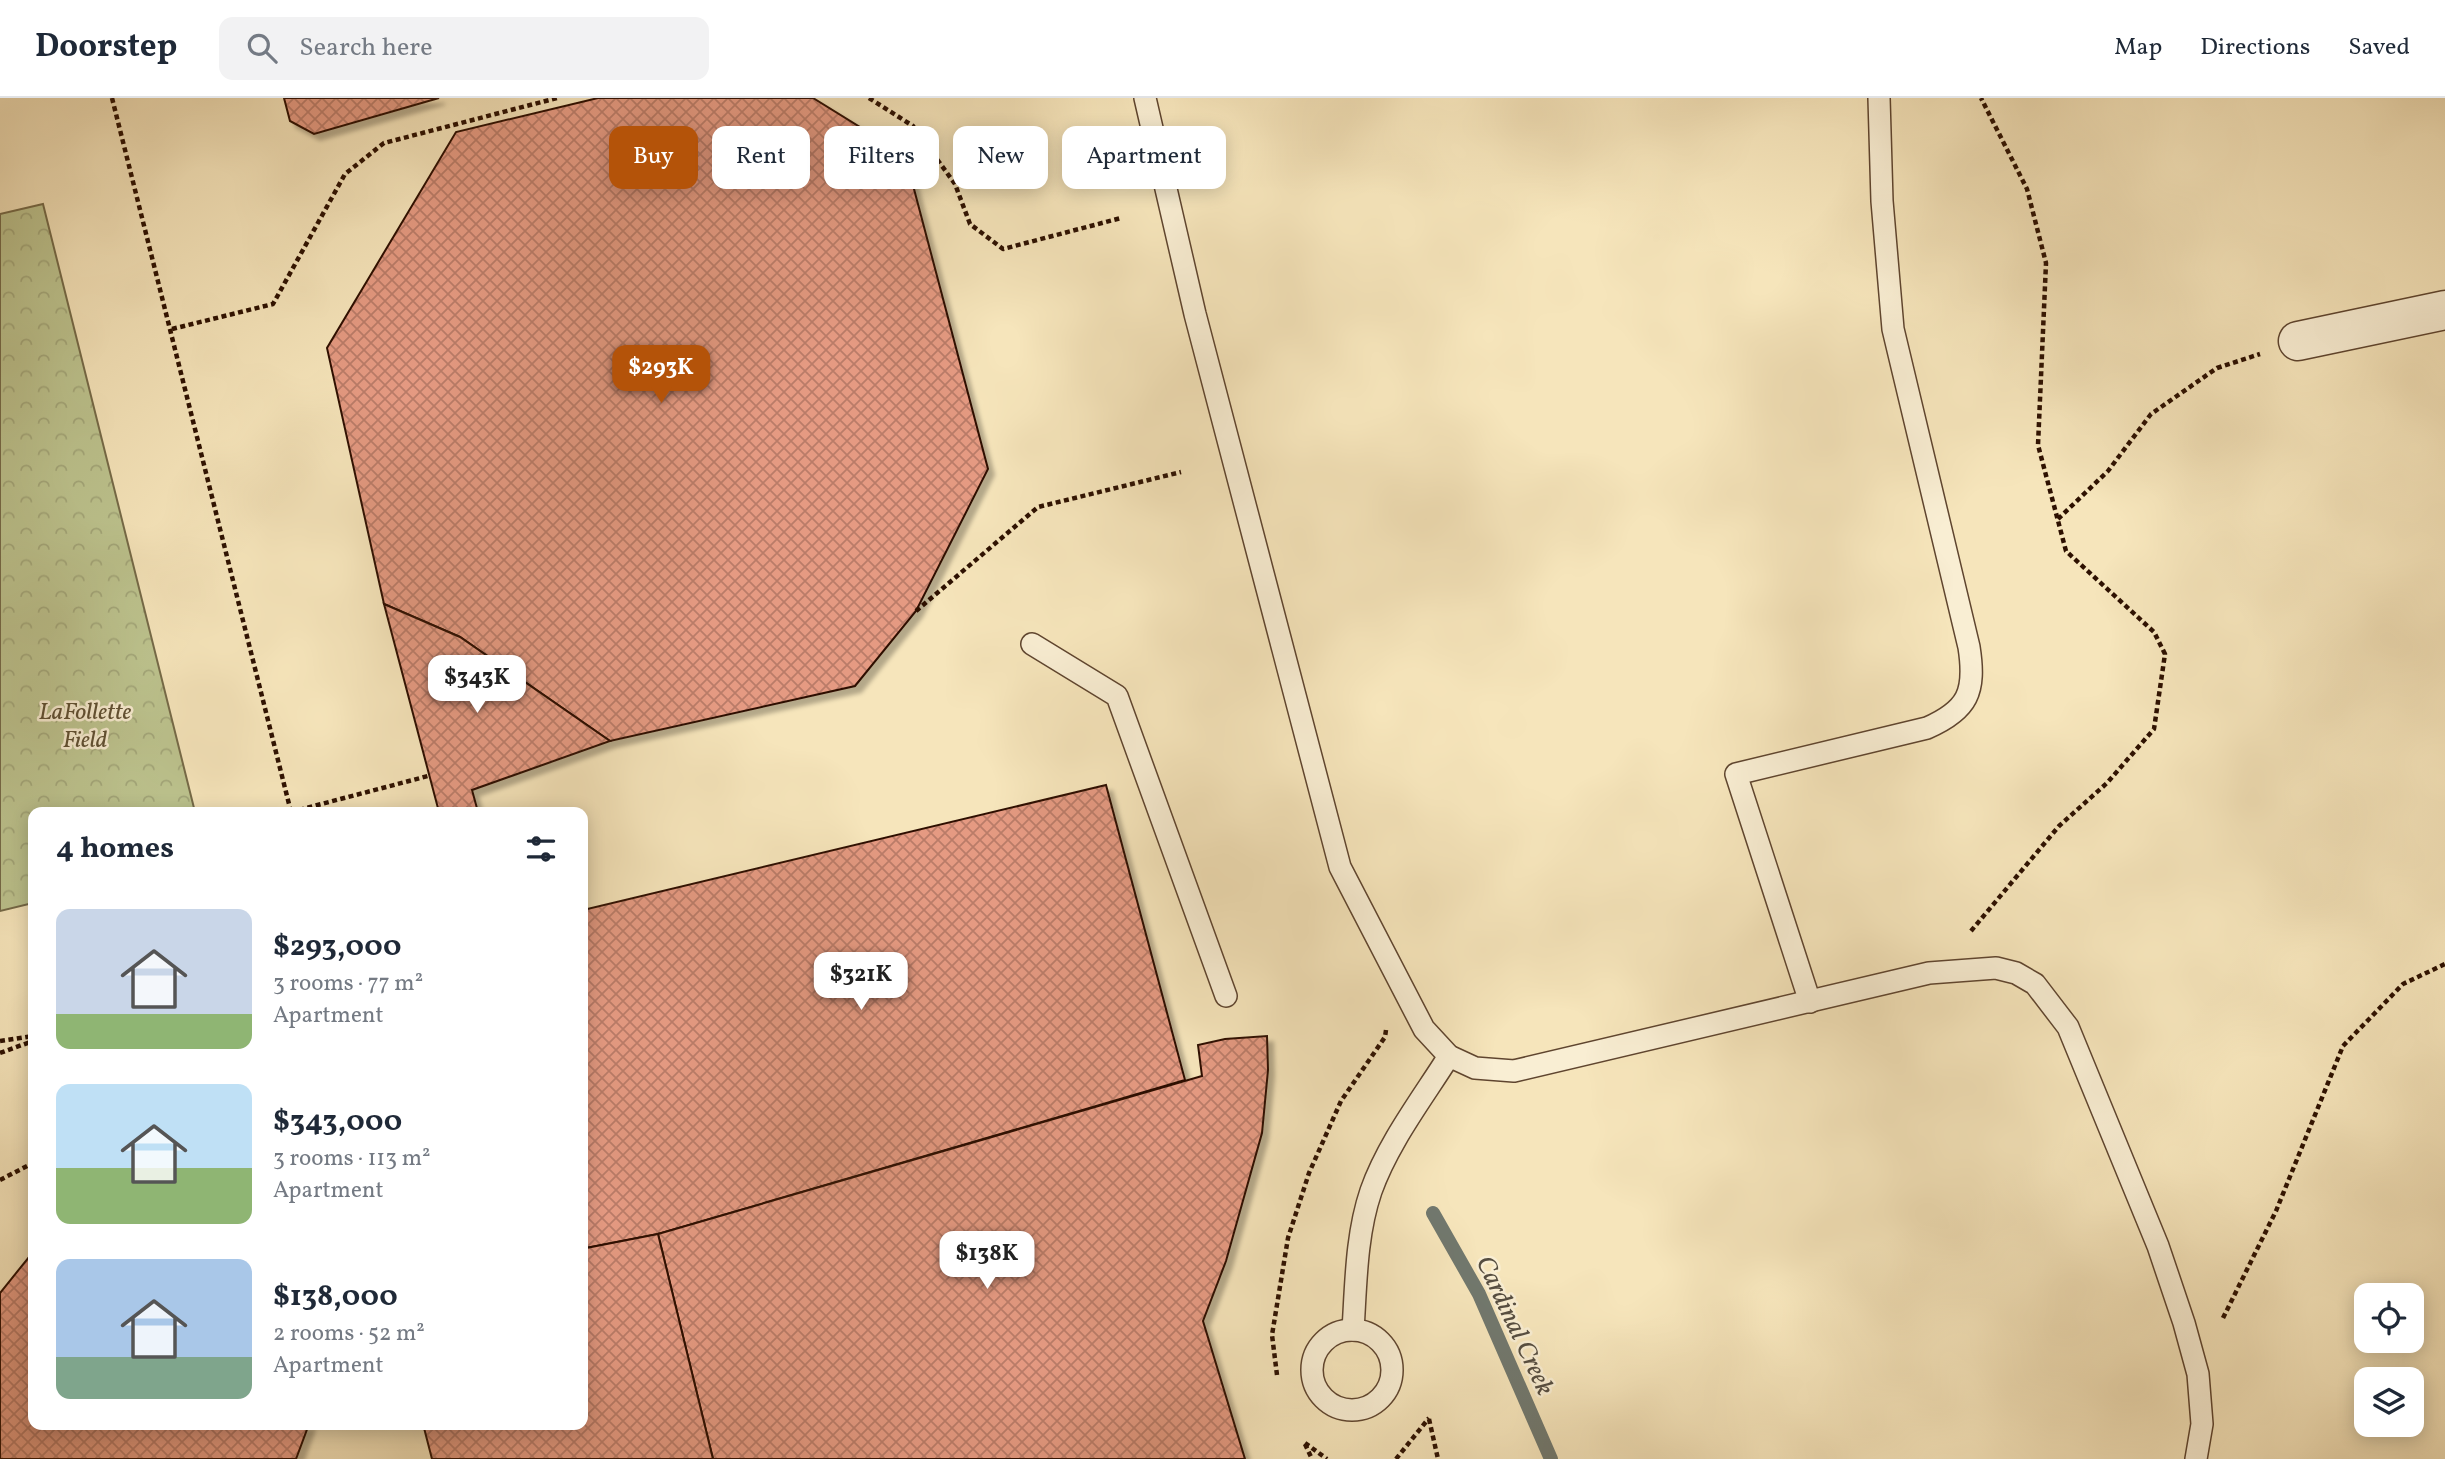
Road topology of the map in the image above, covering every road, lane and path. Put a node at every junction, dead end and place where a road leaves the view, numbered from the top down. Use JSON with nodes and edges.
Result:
{"nodes":[{"id":1,"x":113,"y":98,"type":"edge"},
{"id":2,"x":557,"y":98,"type":"edge"},
{"id":3,"x":869,"y":98,"type":"edge"},
{"id":4,"x":1145,"y":98,"type":"edge"},
{"id":5,"x":1880,"y":98,"type":"edge"},
{"id":6,"x":1981,"y":98,"type":"edge"},
{"id":7,"x":1121,"y":218,"type":"dead end"},
{"id":8,"x":2445,"y":310,"type":"edge"},
{"id":9,"x":172,"y":329,"type":"junction"},
{"id":10,"x":2298,"y":341,"type":"joint"},
{"id":11,"x":1181,"y":472,"type":"dead end"},
{"id":12,"x":2059,"y":519,"type":"junction"},
{"id":13,"x":916,"y":611,"type":"dead end"},
{"id":14,"x":1031,"y":644,"type":"dead end"},
{"id":15,"x":428,"y":776,"type":"dead end"},
{"id":16,"x":290,"y":807,"type":"edge"},
{"id":17,"x":310,"y":807,"type":"edge"},
{"id":18,"x":1971,"y":931,"type":"dead end"},
{"id":19,"x":2445,"y":964,"type":"edge"},
{"id":20,"x":1226,"y":996,"type":"dead end"},
{"id":21,"x":1810,"y":1002,"type":"junction"},
{"id":22,"x":1386,"y":1030,"type":"dead end"},
{"id":23,"x":28,"y":1037,"type":"edge"},
{"id":24,"x":0,"y":1041,"type":"edge"},
{"id":25,"x":28,"y":1043,"type":"edge"},
{"id":26,"x":0,"y":1053,"type":"edge"},
{"id":27,"x":1449,"y":1056,"type":"junction"},
{"id":28,"x":28,"y":1166,"type":"edge"},
{"id":29,"x":0,"y":1180,"type":"edge"},
{"id":30,"x":2223,"y":1318,"type":"dead end"},
{"id":31,"x":1353,"y":1330,"type":"dead end"},
{"id":32,"x":1277,"y":1375,"type":"dead end"},
{"id":33,"x":1312,"y":1459,"type":"edge"},
{"id":34,"x":1327,"y":1459,"type":"edge"},
{"id":35,"x":1396,"y":1459,"type":"edge"},
{"id":36,"x":1437,"y":1459,"type":"edge"},
{"id":37,"x":2196,"y":1459,"type":"edge"}],
"edges":[{"from":1,"to":9,"type":"path"},
{"from":2,"to":9,"type":"path"},
{"from":3,"to":7,"type":"path"},
{"from":4,"to":27,"type":"lane"},
{"from":5,"to":21,"type":"lane"},
{"from":6,"to":12,"type":"path"},
{"from":8,"to":10,"type":"street"},
{"from":9,"to":16,"type":"path"},
{"from":10,"to":12,"type":"path"},
{"from":11,"to":13,"type":"path"},
{"from":12,"to":18,"type":"path"},
{"from":14,"to":20,"type":"lane"},
{"from":15,"to":17,"type":"path"},
{"from":19,"to":30,"type":"path"},
{"from":21,"to":27,"type":"lane"},
{"from":21,"to":37,"type":"lane"},
{"from":22,"to":32,"type":"path"},
{"from":23,"to":24,"type":"path"},
{"from":25,"to":26,"type":"path"},
{"from":27,"to":31,"type":"lane"},
{"from":28,"to":29,"type":"path"},
{"from":33,"to":34,"type":"path"},
{"from":35,"to":36,"type":"path"}]}
